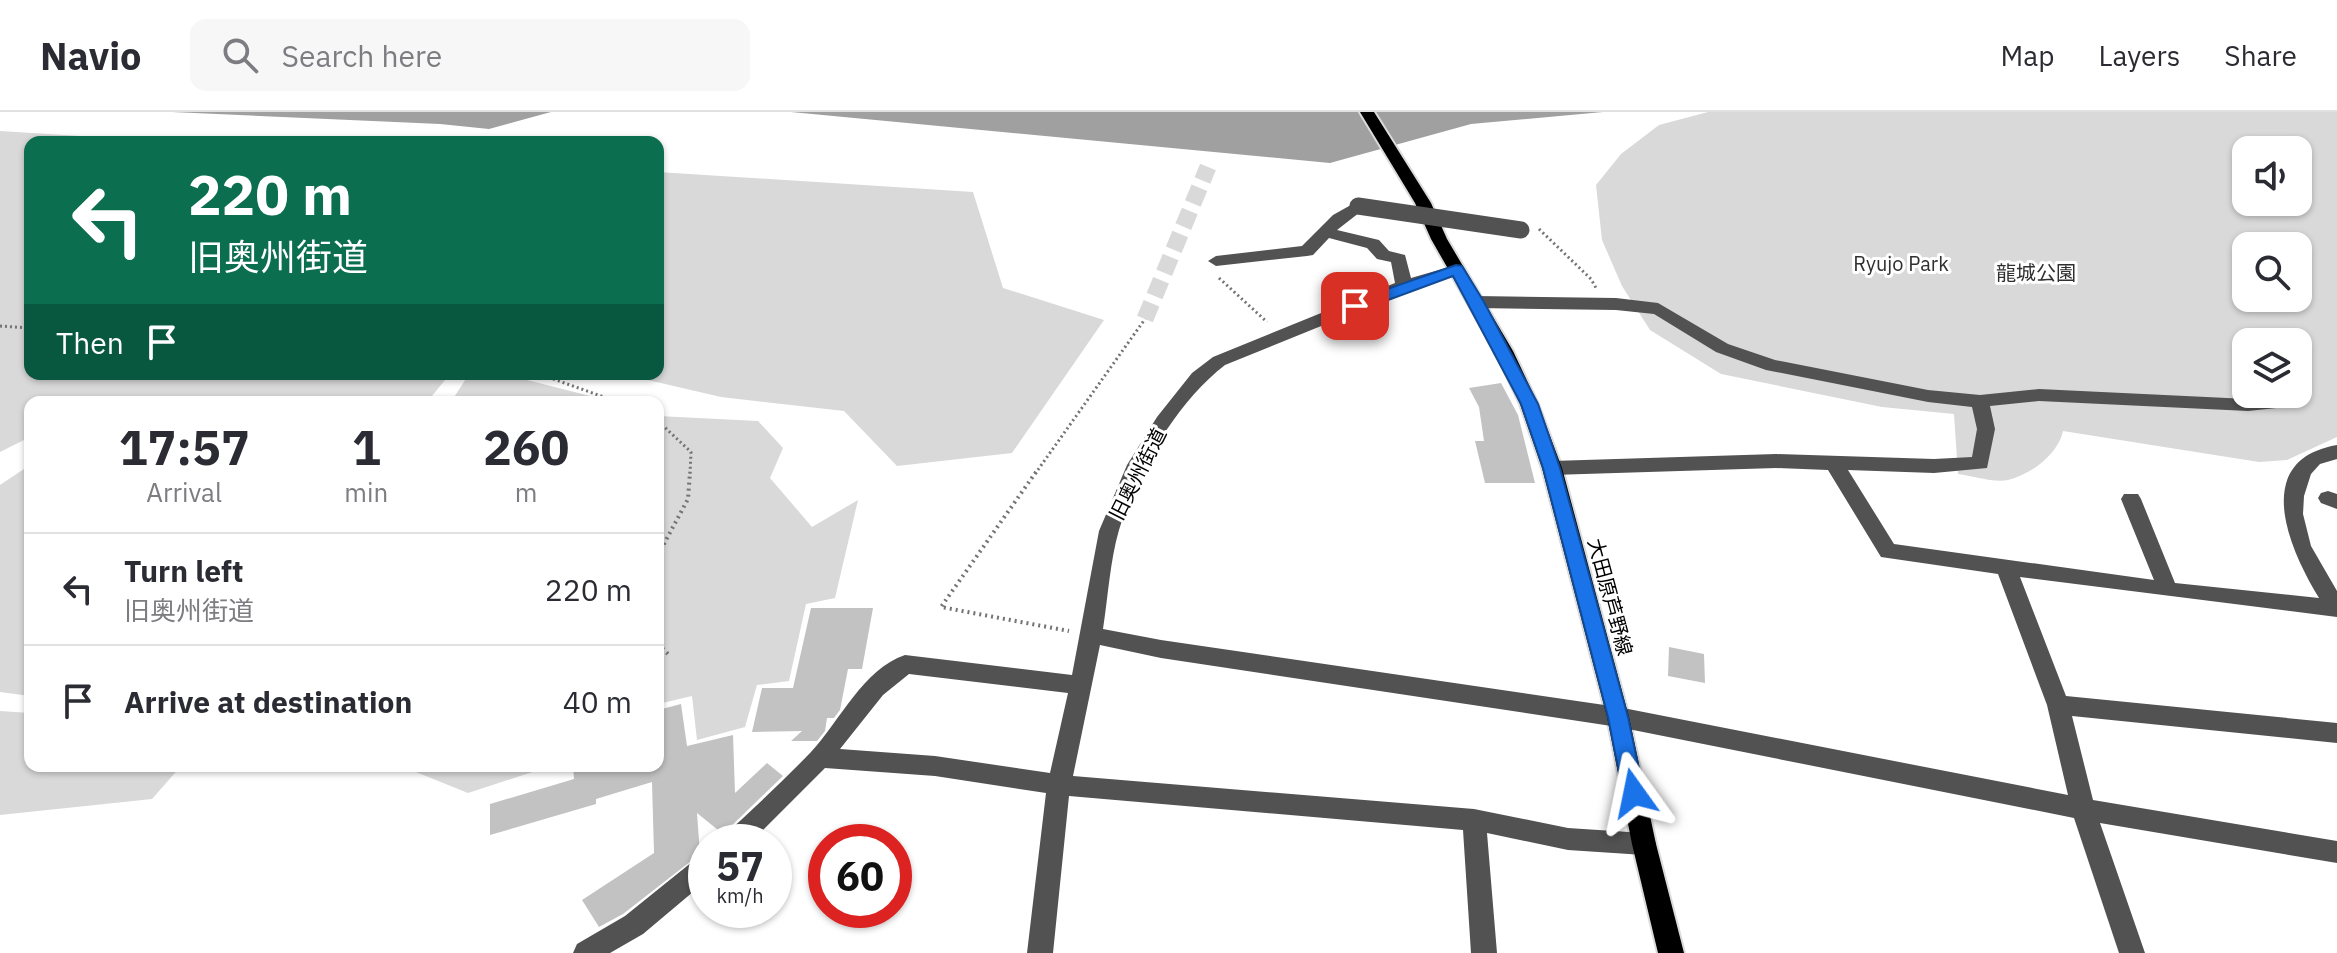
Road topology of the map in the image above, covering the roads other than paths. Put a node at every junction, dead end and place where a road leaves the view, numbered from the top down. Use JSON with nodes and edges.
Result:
{"nodes":[{"id":1,"x":1367,"y":112,"type":"edge"},
{"id":2,"x":1521,"y":230,"type":"road end"},
{"id":3,"x":1327,"y":232,"type":"junction"},
{"id":4,"x":1217,"y":270,"type":"road end"},
{"id":5,"x":1456,"y":270,"type":"junction"},
{"id":6,"x":1404,"y":286,"type":"junction"},
{"id":7,"x":1476,"y":302,"type":"junction"},
{"id":8,"x":1980,"y":401,"type":"junction"},
{"id":9,"x":2232,"y":404,"type":"edge"},
{"id":10,"x":2337,"y":452,"type":"edge"},
{"id":11,"x":1833,"y":462,"type":"junction"},
{"id":12,"x":1552,"y":468,"type":"junction"},
{"id":13,"x":2131,"y":499,"type":"dead end"},
{"id":14,"x":2006,"y":568,"type":"junction"},
{"id":15,"x":2168,"y":590,"type":"junction"},
{"id":16,"x":2337,"y":608,"type":"edge"},
{"id":17,"x":1091,"y":635,"type":"junction"},
{"id":18,"x":1081,"y":685,"type":"junction"},
{"id":19,"x":2058,"y":705,"type":"junction"},
{"id":20,"x":1618,"y":717,"type":"junction"},
{"id":21,"x":2337,"y":733,"type":"edge"},
{"id":22,"x":820,"y":758,"type":"junction"},
{"id":23,"x":1059,"y":785,"type":"junction"},
{"id":24,"x":2083,"y":809,"type":"junction"},
{"id":25,"x":1474,"y":820,"type":"junction"},
{"id":26,"x":753,"y":824,"type":"edge"},
{"id":27,"x":1644,"y":844,"type":"junction"},
{"id":28,"x":2337,"y":852,"type":"edge"},
{"id":29,"x":688,"y":882,"type":"edge"},
{"id":30,"x":618,"y":943,"type":"edge"},
{"id":31,"x":586,"y":953,"type":"edge"},
{"id":32,"x":1040,"y":953,"type":"edge"},
{"id":33,"x":1484,"y":953,"type":"edge"},
{"id":34,"x":1671,"y":953,"type":"edge"},
{"id":35,"x":2132,"y":953,"type":"edge"}],
"edges":[{"from":1,"to":5,"type":"main road","name":"大田原芦野線"},
{"from":2,"to":3,"type":"street","bridge":true},
{"from":3,"to":4,"type":"street"},
{"from":3,"to":6,"type":"street"},
{"from":5,"to":6,"type":"street","name":"旧奥州街道"},
{"from":5,"to":7,"type":"main road","name":"大田原芦野線"},
{"from":6,"to":17,"type":"street","name":"旧奥州街道"},
{"from":7,"to":8,"type":"street"},
{"from":7,"to":12,"type":"main road","name":"大田原芦野線"},
{"from":8,"to":9,"type":"street"},
{"from":8,"to":11,"type":"street"},
{"from":10,"to":16,"type":"street"},
{"from":11,"to":12,"type":"street"},
{"from":11,"to":14,"type":"street"},
{"from":12,"to":20,"type":"main road","name":"大田原芦野線"},
{"from":13,"to":15,"type":"street"},
{"from":14,"to":15,"type":"street"},
{"from":14,"to":19,"type":"street"},
{"from":15,"to":16,"type":"street"},
{"from":17,"to":18,"type":"street","name":"旧奥州街道"},
{"from":17,"to":20,"type":"street"},
{"from":18,"to":22,"type":"street"},
{"from":18,"to":23,"type":"street","name":"旧奥州街道"},
{"from":19,"to":21,"type":"street"},
{"from":19,"to":24,"type":"street"},
{"from":20,"to":24,"type":"street"},
{"from":20,"to":27,"type":"main road","name":"大田原芦野線"},
{"from":22,"to":23,"type":"street"},
{"from":22,"to":26,"type":"street"},
{"from":23,"to":25,"type":"street"},
{"from":23,"to":32,"type":"street","name":"旧奥州街道"},
{"from":24,"to":28,"type":"street"},
{"from":24,"to":35,"type":"street"},
{"from":25,"to":27,"type":"street"},
{"from":25,"to":33,"type":"street"},
{"from":27,"to":34,"type":"main road","name":"大田原芦野線"},
{"from":29,"to":30,"type":"street"},
{"from":30,"to":31,"type":"street"}]}
